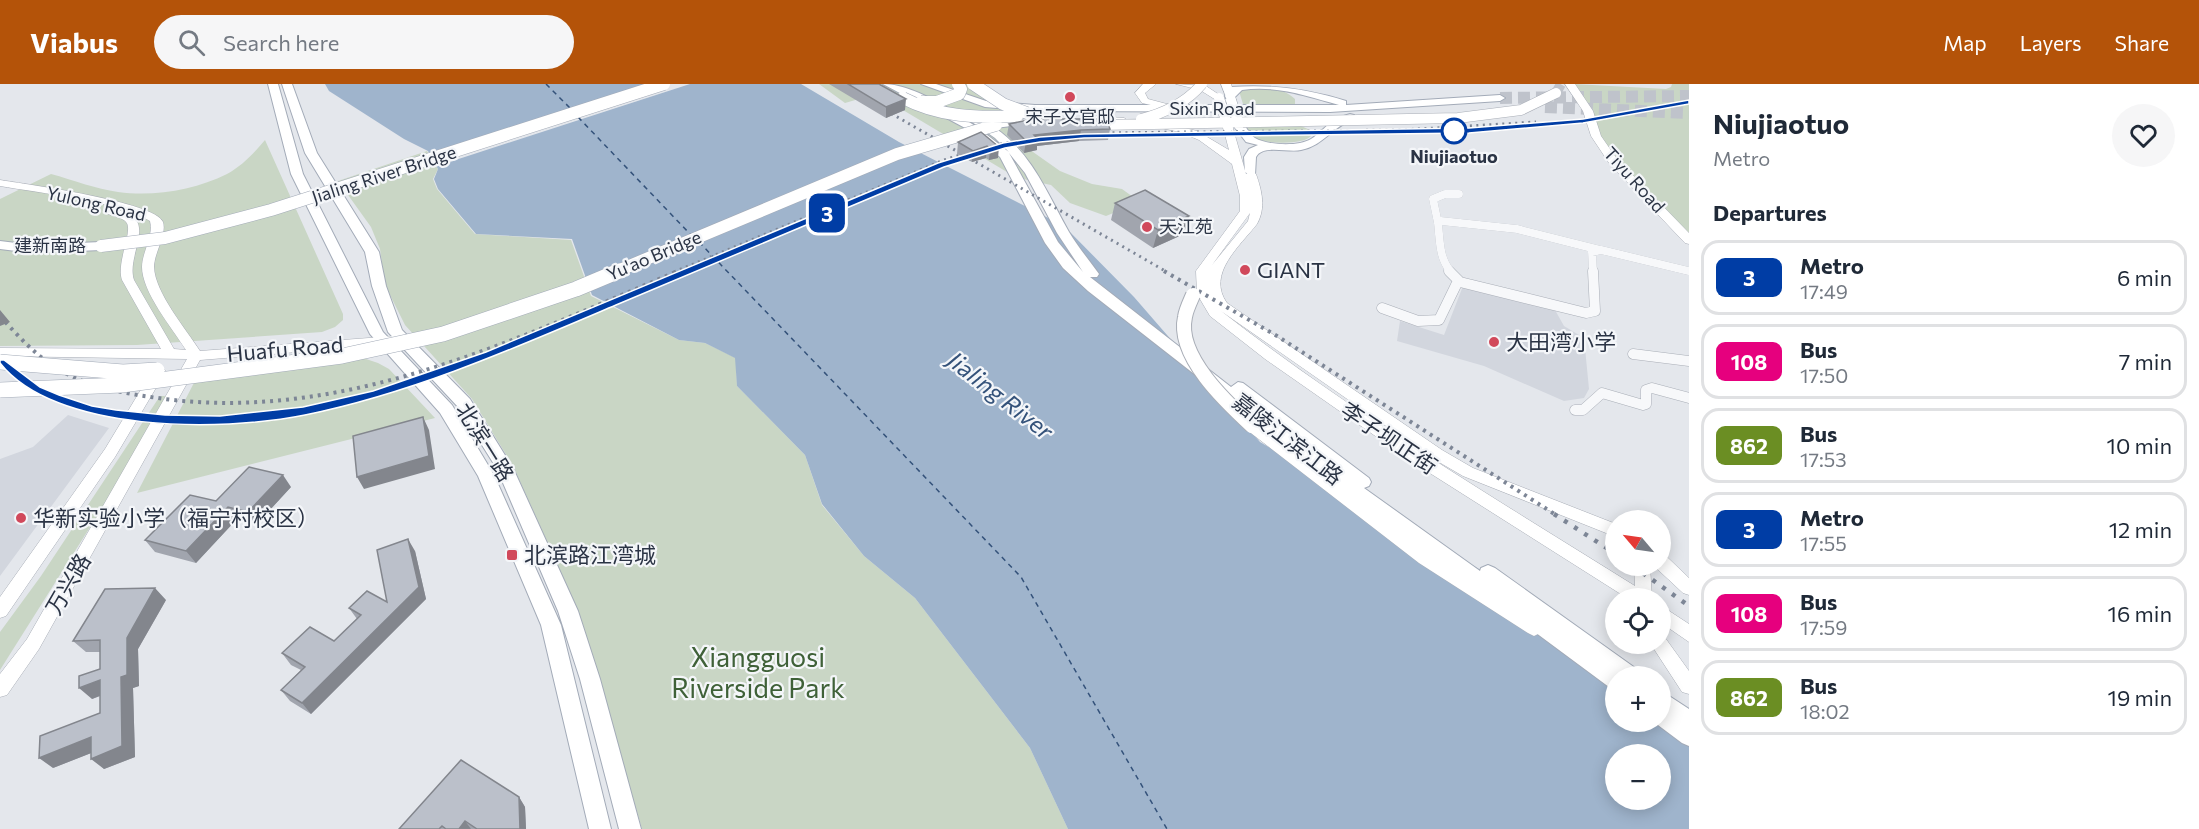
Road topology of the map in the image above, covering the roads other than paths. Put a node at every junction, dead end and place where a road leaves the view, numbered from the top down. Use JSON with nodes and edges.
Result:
{"nodes":[{"id":1,"x":273,"y":84,"type":"edge"},
{"id":2,"x":288,"y":84,"type":"edge"},
{"id":3,"x":664,"y":84,"type":"edge"},
{"id":4,"x":874,"y":84,"type":"edge"},
{"id":5,"x":888,"y":84,"type":"edge"},
{"id":6,"x":908,"y":84,"type":"edge"},
{"id":7,"x":926,"y":84,"type":"edge"},
{"id":8,"x":958,"y":84,"type":"edge"},
{"id":9,"x":973,"y":84,"type":"edge"},
{"id":10,"x":1151,"y":84,"type":"edge"},
{"id":11,"x":1180,"y":84,"type":"edge"},
{"id":12,"x":1202,"y":84,"type":"edge"},
{"id":13,"x":1226,"y":84,"type":"edge"},
{"id":14,"x":1279,"y":84,"type":"edge"},
{"id":15,"x":1570,"y":84,"type":"edge"},
{"id":16,"x":1556,"y":93,"type":"tunnel mouth"},
{"id":17,"x":903,"y":98,"type":"junction"},
{"id":18,"x":1227,"y":98,"type":"junction"},
{"id":19,"x":1382,"y":107,"type":"junction"},
{"id":20,"x":1189,"y":109,"type":"junction"},
{"id":21,"x":1291,"y":109,"type":"junction"},
{"id":22,"x":1022,"y":115,"type":"junction"},
{"id":23,"x":1361,"y":115,"type":"junction"},
{"id":24,"x":1272,"y":117,"type":"junction"},
{"id":25,"x":1042,"y":118,"type":"junction"},
{"id":26,"x":1095,"y":123,"type":"junction"},
{"id":27,"x":996,"y":125,"type":"junction"},
{"id":28,"x":1053,"y":125,"type":"edge"},
{"id":29,"x":1233,"y":126,"type":"junction"},
{"id":30,"x":1013,"y":155,"type":"junction"},
{"id":31,"x":1239,"y":164,"type":"junction"},
{"id":32,"x":1251,"y":172,"type":"junction"},
{"id":33,"x":0,"y":183,"type":"edge"},
{"id":34,"x":0,"y":190,"type":"edge"},
{"id":35,"x":1459,"y":194,"type":"dead end"},
{"id":36,"x":1438,"y":223,"type":"junction"},
{"id":37,"x":1689,"y":240,"type":"edge"},
{"id":38,"x":1230,"y":244,"type":"junction"},
{"id":39,"x":0,"y":246,"type":"edge"},
{"id":40,"x":100,"y":246,"type":"joint"},
{"id":41,"x":1601,"y":250,"type":"junction"},
{"id":42,"x":372,"y":252,"type":"junction"},
{"id":43,"x":341,"y":260,"type":"junction"},
{"id":44,"x":1202,"y":271,"type":"junction"},
{"id":45,"x":1689,"y":271,"type":"edge"},
{"id":46,"x":1460,"y":282,"type":"junction"},
{"id":47,"x":1382,"y":308,"type":"dead end"},
{"id":48,"x":389,"y":337,"type":"junction"},
{"id":49,"x":0,"y":352,"type":"edge"},
{"id":50,"x":194,"y":352,"type":"junction"},
{"id":51,"x":170,"y":353,"type":"junction"},
{"id":52,"x":1633,"y":354,"type":"dead end"},
{"id":53,"x":1689,"y":361,"type":"edge"},
{"id":54,"x":0,"y":362,"type":"edge"},
{"id":55,"x":257,"y":367,"type":"junction"},
{"id":56,"x":0,"y":390,"type":"edge"},
{"id":57,"x":1689,"y":398,"type":"edge"},
{"id":58,"x":1575,"y":410,"type":"dead end"},
{"id":59,"x":1605,"y":527,"type":"edge"},
{"id":60,"x":1671,"y":571,"type":"edge"},
{"id":61,"x":1626,"y":588,"type":"edge"},
{"id":62,"x":1689,"y":588,"type":"edge"},
{"id":63,"x":0,"y":611,"type":"edge"},
{"id":64,"x":1671,"y":620,"type":"edge"},
{"id":65,"x":1689,"y":634,"type":"edge"},
{"id":66,"x":1569,"y":648,"type":"junction"},
{"id":67,"x":1667,"y":654,"type":"edge"},
{"id":68,"x":1617,"y":666,"type":"edge"},
{"id":69,"x":1605,"y":673,"type":"edge"},
{"id":70,"x":1689,"y":686,"type":"edge"},
{"id":71,"x":0,"y":689,"type":"edge"},
{"id":72,"x":1671,"y":707,"type":"edge"},
{"id":73,"x":1689,"y":721,"type":"edge"},
{"id":74,"x":1671,"y":722,"type":"edge"},
{"id":75,"x":1689,"y":736,"type":"edge"},
{"id":76,"x":600,"y":829,"type":"edge"},
{"id":77,"x":630,"y":829,"type":"edge"}],
"edges":[{"from":1,"to":43,"type":"main road","name":"北滨一路"},
{"from":2,"to":42,"type":"main road","name":"北滨一路"},
{"from":3,"to":40,"type":"main road","name":"Jialing River Bridge","bridge":true},
{"from":4,"to":17,"type":"main road"},
{"from":5,"to":30,"type":"main road"},
{"from":6,"to":30,"type":"main road"},
{"from":7,"to":20,"type":"main road","name":"Sixin Road"},
{"from":8,"to":17,"type":"main road","bridge":true},
{"from":9,"to":22,"type":"main road","bridge":true},
{"from":10,"to":20,"type":"main road"},
{"from":11,"to":18,"type":"main road"},
{"from":12,"to":26,"type":"main road","bridge":true},
{"from":13,"to":18,"type":"main road"},
{"from":14,"to":19,"type":"main road"},
{"from":15,"to":37,"type":"main road","name":"Tiyu Road"},
{"from":16,"to":26,"type":"main road","bridge":true},
{"from":17,"to":22,"type":"main road","bridge":true},
{"from":18,"to":21,"type":"main road"},
{"from":18,"to":29,"type":"main road","bridge":true},
{"from":19,"to":21,"type":"main road","name":"Sixin Road"},
{"from":19,"to":23,"type":"main road","name":"Sixin Road"},
{"from":20,"to":21,"type":"main road","name":"Sixin Road"},
{"from":22,"to":25,"type":"main road"},
{"from":23,"to":24,"type":"main road","name":"Sixin Road"},
{"from":23,"to":32,"type":"main road"},
{"from":24,"to":26,"type":"main road","name":"Sixin Road"},
{"from":24,"to":29,"type":"main road"},
{"from":25,"to":26,"type":"main road","name":"Sixin Road"},
{"from":25,"to":27,"type":"main road","name":"Yu'ao Bridge"},
{"from":26,"to":31,"type":"main road"},
{"from":27,"to":28,"type":"main road"},
{"from":27,"to":55,"type":"main road","name":"Yu'ao Bridge","bridge":true},
{"from":29,"to":31,"type":"main road"},
{"from":29,"to":32,"type":"main road"},
{"from":30,"to":66,"type":"main road","name":"嘉陵江滨江路","bridge":true},
{"from":30,"to":68,"type":"main road","name":"嘉陵江滨江路","bridge":true},
{"from":31,"to":38,"type":"main road"},
{"from":32,"to":38,"type":"main road"},
{"from":33,"to":50,"type":"main road","name":"Yulong Road"},
{"from":34,"to":51,"type":"main road","name":"Yulong Road"},
{"from":35,"to":36,"type":"street"},
{"from":36,"to":41,"type":"street"},
{"from":36,"to":46,"type":"street"},
{"from":38,"to":44,"type":"main road"},
{"from":38,"to":59,"type":"main road","name":"李子坝正街"},
{"from":39,"to":40,"type":"main road","name":"建新南路"},
{"from":41,"to":45,"type":"street"},
{"from":41,"to":46,"type":"street"},
{"from":42,"to":43,"type":"main road"},
{"from":42,"to":48,"type":"main road","name":"北滨一路"},
{"from":43,"to":48,"type":"main road","name":"北滨一路"},
{"from":44,"to":61,"type":"main road","name":"李子坝正街"},
{"from":44,"to":66,"type":"main road","bridge":true},
{"from":46,"to":47,"type":"street"},
{"from":48,"to":50,"type":"main road","name":"Huafu Road"},
{"from":48,"to":76,"type":"main road","name":"北滨一路"},
{"from":48,"to":77,"type":"main road","name":"北滨一路"},
{"from":49,"to":51,"type":"main road","name":"Huafu Road"},
{"from":50,"to":51,"type":"main road","name":"Huafu Road"},
{"from":50,"to":71,"type":"main road","name":"万兴路"},
{"from":51,"to":63,"type":"main road","name":"万兴路"},
{"from":52,"to":53,"type":"street"},
{"from":54,"to":55,"type":"main road","bridge":true},
{"from":55,"to":56,"type":"main road","bridge":true},
{"from":57,"to":58,"type":"street"},
{"from":60,"to":62,"type":"main road"},
{"from":64,"to":65,"type":"main road"},
{"from":66,"to":69,"type":"main road","name":"嘉陵江滨江路"},
{"from":67,"to":70,"type":"main road"},
{"from":72,"to":73,"type":"main road"},
{"from":74,"to":75,"type":"main road"}]}
